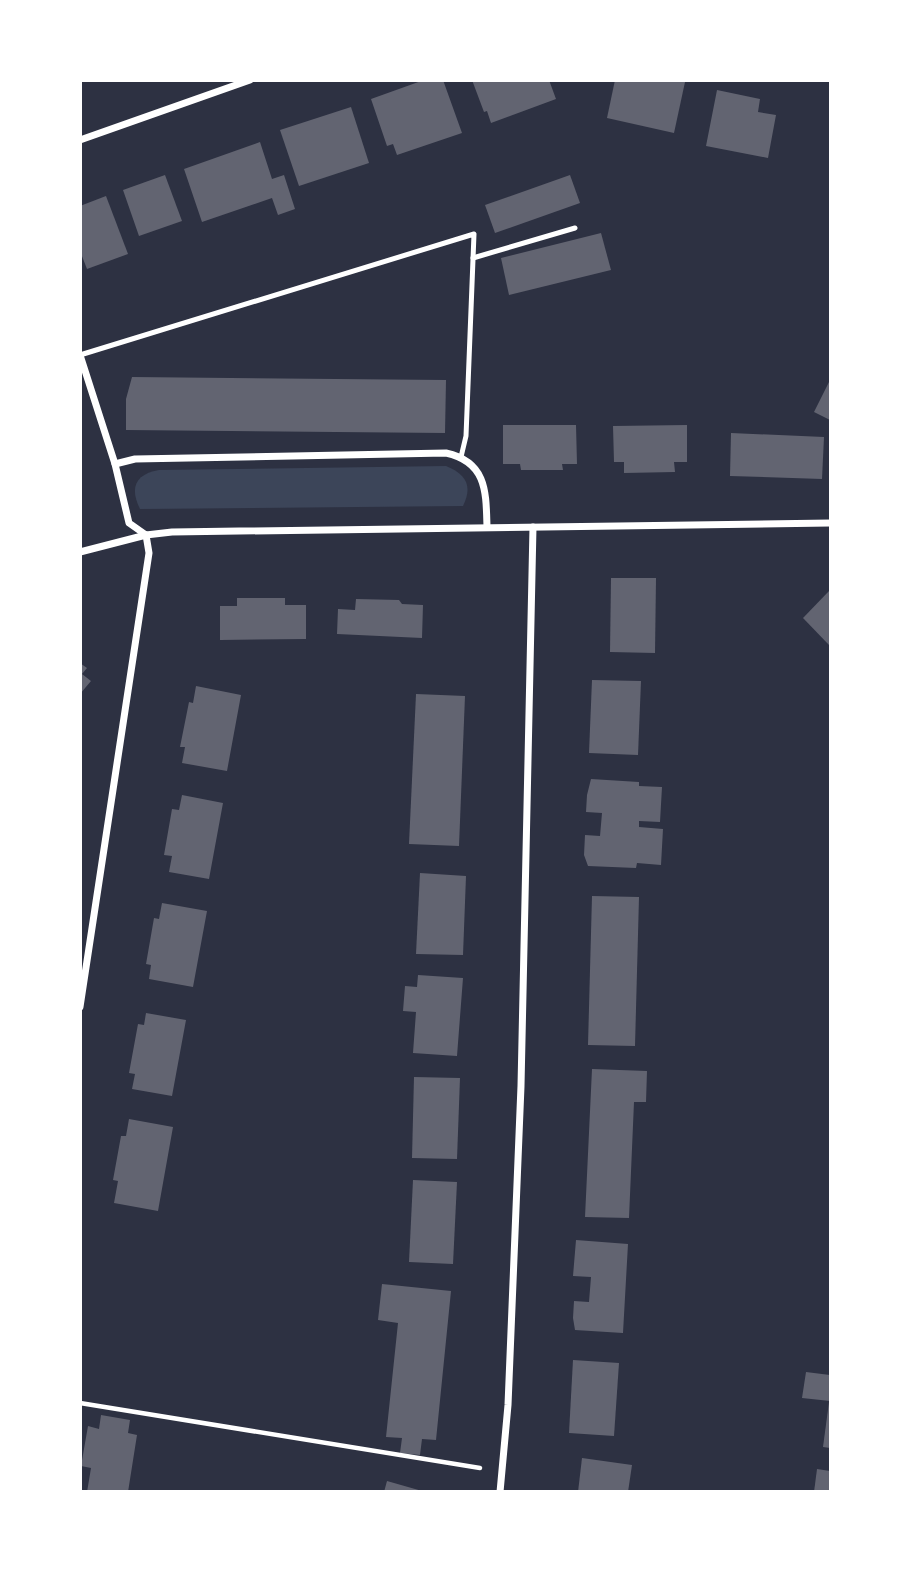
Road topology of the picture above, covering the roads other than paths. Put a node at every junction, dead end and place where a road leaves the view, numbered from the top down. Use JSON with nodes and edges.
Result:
{"nodes":[{"id":1,"x":250,"y":80,"type":"edge"},
{"id":2,"x":80,"y":140,"type":"edge"},
{"id":3,"x":575,"y":228,"type":"dead end"},
{"id":4,"x":473,"y":258,"type":"junction"},
{"id":5,"x":80,"y":355,"type":"edge"},
{"id":6,"x":461,"y":457,"type":"junction"},
{"id":7,"x":115,"y":464,"type":"junction"},
{"id":8,"x":831,"y":523,"type":"edge"},
{"id":9,"x":487,"y":527,"type":"junction"},
{"id":10,"x":533,"y":527,"type":"junction"},
{"id":11,"x":146,"y":535,"type":"junction"},
{"id":12,"x":80,"y":552,"type":"edge"},
{"id":13,"x":80,"y":1007,"type":"edge"},
{"id":14,"x":500,"y":1492,"type":"edge"}],
"edges":[{"from":1,"to":2,"type":"street"},
{"from":3,"to":4,"type":"lane"},
{"from":4,"to":5,"type":"lane"},
{"from":4,"to":6,"type":"lane"},
{"from":5,"to":7,"type":"street"},
{"from":6,"to":7,"type":"street"},
{"from":6,"to":9,"type":"street"},
{"from":7,"to":11,"type":"street"},
{"from":8,"to":10,"type":"street"},
{"from":9,"to":10,"type":"street"},
{"from":9,"to":11,"type":"street"},
{"from":10,"to":14,"type":"street"},
{"from":11,"to":12,"type":"street"},
{"from":11,"to":13,"type":"street"}]}
